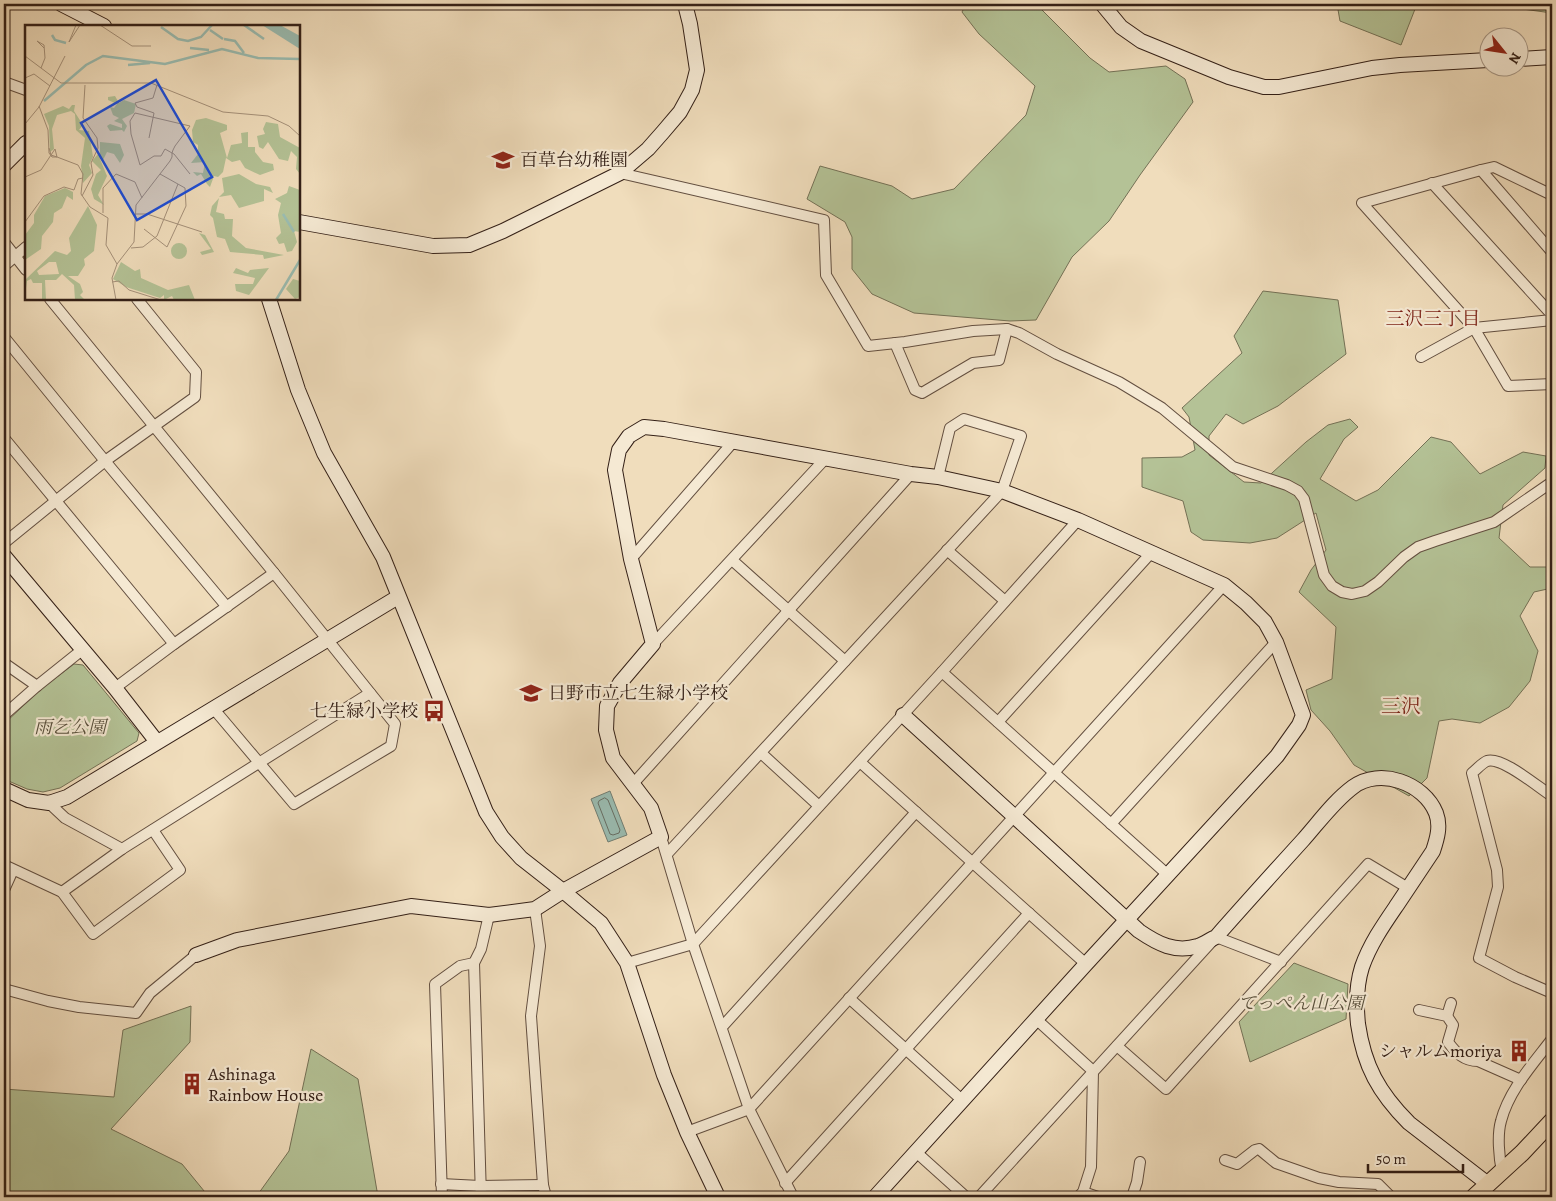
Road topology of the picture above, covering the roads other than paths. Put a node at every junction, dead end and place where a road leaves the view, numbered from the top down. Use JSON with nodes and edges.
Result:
{"nodes":[{"id":1,"x":61,"y":4,"type":"edge"},
{"id":2,"x":685,"y":4,"type":"edge"},
{"id":3,"x":1102,"y":4,"type":"edge"},
{"id":4,"x":97,"y":25,"type":"edge"},
{"id":5,"x":1552,"y":57,"type":"edge"},
{"id":6,"x":1528,"y":58,"type":"edge"},
{"id":7,"x":1478,"y":60,"type":"edge"},
{"id":8,"x":4,"y":82,"type":"edge"},
{"id":9,"x":25,"y":90,"type":"edge"},
{"id":10,"x":25,"y":144,"type":"edge"},
{"id":11,"x":4,"y":165,"type":"edge"},
{"id":12,"x":1481,"y":170,"type":"junction"},
{"id":13,"x":620,"y":173,"type":"junction"},
{"id":14,"x":1432,"y":183,"type":"junction"},
{"id":15,"x":1552,"y":195,"type":"edge"},
{"id":16,"x":300,"y":222,"type":"edge"},
{"id":17,"x":4,"y":242,"type":"edge"},
{"id":18,"x":25,"y":248,"type":"edge"},
{"id":19,"x":1552,"y":252,"type":"edge"},
{"id":20,"x":15,"y":256,"type":"junction"},
{"id":21,"x":4,"y":266,"type":"edge"},
{"id":22,"x":25,"y":269,"type":"edge"},
{"id":23,"x":51,"y":300,"type":"edge"},
{"id":24,"x":138,"y":300,"type":"edge"},
{"id":25,"x":268,"y":300,"type":"edge"},
{"id":26,"x":1552,"y":314,"type":"edge"},
{"id":27,"x":1552,"y":320,"type":"edge"},
{"id":28,"x":1474,"y":328,"type":"junction"},
{"id":29,"x":1007,"y":329,"type":"junction"},
{"id":30,"x":4,"y":337,"type":"edge"},
{"id":31,"x":895,"y":343,"type":"junction"},
{"id":32,"x":1420,"y":357,"type":"dead end"},
{"id":33,"x":1552,"y":384,"type":"edge"},
{"id":34,"x":155,"y":427,"type":"junction"},
{"id":35,"x":4,"y":438,"type":"edge"},
{"id":36,"x":734,"y":441,"type":"junction"},
{"id":37,"x":826,"y":459,"type":"junction"},
{"id":38,"x":105,"y":461,"type":"junction"},
{"id":39,"x":911,"y":474,"type":"junction"},
{"id":40,"x":938,"y":477,"type":"junction"},
{"id":41,"x":1552,"y":482,"type":"edge"},
{"id":42,"x":1002,"y":491,"type":"junction"},
{"id":43,"x":56,"y":501,"type":"junction"},
{"id":44,"x":1078,"y":520,"type":"junction"},
{"id":45,"x":4,"y":543,"type":"edge"},
{"id":46,"x":947,"y":550,"type":"junction"},
{"id":47,"x":1151,"y":553,"type":"junction"},
{"id":48,"x":4,"y":556,"type":"edge"},
{"id":49,"x":631,"y":559,"type":"junction"},
{"id":50,"x":732,"y":560,"type":"junction"},
{"id":51,"x":274,"y":572,"type":"junction"},
{"id":52,"x":1224,"y":584,"type":"junction"},
{"id":53,"x":398,"y":597,"type":"junction"},
{"id":54,"x":1005,"y":601,"type":"junction"},
{"id":55,"x":227,"y":607,"type":"junction"},
{"id":56,"x":788,"y":611,"type":"junction"},
{"id":57,"x":328,"y":640,"type":"junction"},
{"id":58,"x":1276,"y":642,"type":"junction"},
{"id":59,"x":174,"y":644,"type":"junction"},
{"id":60,"x":653,"y":644,"type":"junction"},
{"id":61,"x":82,"y":650,"type":"junction"},
{"id":62,"x":845,"y":661,"type":"junction"},
{"id":63,"x":4,"y":663,"type":"edge"},
{"id":64,"x":942,"y":672,"type":"junction"},
{"id":65,"x":37,"y":686,"type":"junction"},
{"id":66,"x":115,"y":688,"type":"junction"},
{"id":67,"x":370,"y":693,"type":"junction"},
{"id":68,"x":213,"y":708,"type":"junction"},
{"id":69,"x":4,"y":715,"type":"edge"},
{"id":70,"x":903,"y":715,"type":"junction"},
{"id":71,"x":998,"y":722,"type":"junction"},
{"id":72,"x":157,"y":742,"type":"junction"},
{"id":73,"x":761,"y":753,"type":"junction"},
{"id":74,"x":860,"y":762,"type":"junction"},
{"id":75,"x":260,"y":763,"type":"junction"},
{"id":76,"x":1054,"y":773,"type":"junction"},
{"id":77,"x":632,"y":785,"type":"junction"},
{"id":78,"x":4,"y":789,"type":"edge"},
{"id":79,"x":1552,"y":796,"type":"edge"},
{"id":80,"x":49,"y":803,"type":"junction"},
{"id":81,"x":819,"y":806,"type":"junction"},
{"id":82,"x":916,"y":812,"type":"junction"},
{"id":83,"x":1015,"y":817,"type":"junction"},
{"id":84,"x":1111,"y":824,"type":"junction"},
{"id":85,"x":153,"y":830,"type":"junction"},
{"id":86,"x":661,"y":837,"type":"junction"},
{"id":87,"x":122,"y":849,"type":"junction"},
{"id":88,"x":667,"y":854,"type":"junction"},
{"id":89,"x":972,"y":863,"type":"junction"},
{"id":90,"x":9,"y":868,"type":"edge"},
{"id":91,"x":1168,"y":875,"type":"junction"},
{"id":92,"x":1408,"y":888,"type":"junction"},
{"id":93,"x":4,"y":890,"type":"edge"},
{"id":94,"x":563,"y":891,"type":"junction"},
{"id":95,"x":62,"y":892,"type":"junction"},
{"id":96,"x":535,"y":908,"type":"junction"},
{"id":97,"x":1029,"y":913,"type":"junction"},
{"id":98,"x":489,"y":915,"type":"junction"},
{"id":99,"x":1127,"y":920,"type":"junction"},
{"id":100,"x":1216,"y":936,"type":"junction"},
{"id":101,"x":693,"y":944,"type":"junction"},
{"id":102,"x":196,"y":955,"type":"joint"},
{"id":103,"x":1280,"y":962,"type":"junction"},
{"id":104,"x":474,"y":963,"type":"junction"},
{"id":105,"x":627,"y":963,"type":"junction"},
{"id":106,"x":1086,"y":964,"type":"junction"},
{"id":107,"x":4,"y":989,"type":"edge"},
{"id":108,"x":1552,"y":993,"type":"edge"},
{"id":109,"x":849,"y":998,"type":"junction"},
{"id":110,"x":1451,"y":1004,"type":"dead end"},
{"id":111,"x":1419,"y":1010,"type":"dead end"},
{"id":112,"x":1447,"y":1016,"type":"junction"},
{"id":113,"x":1036,"y":1019,"type":"junction"},
{"id":114,"x":722,"y":1027,"type":"junction"},
{"id":115,"x":1552,"y":1039,"type":"edge"},
{"id":116,"x":1117,"y":1046,"type":"junction"},
{"id":117,"x":906,"y":1049,"type":"junction"},
{"id":118,"x":1094,"y":1071,"type":"junction"},
{"id":119,"x":1521,"y":1080,"type":"junction"},
{"id":120,"x":962,"y":1100,"type":"junction"},
{"id":121,"x":749,"y":1110,"type":"junction"},
{"id":122,"x":1552,"y":1121,"type":"edge"},
{"id":123,"x":686,"y":1132,"type":"junction"},
{"id":124,"x":916,"y":1152,"type":"junction"},
{"id":125,"x":1225,"y":1160,"type":"dead end"},
{"id":126,"x":1140,"y":1162,"type":"dead end"},
{"id":127,"x":1502,"y":1172,"type":"junction"},
{"id":128,"x":785,"y":1183,"type":"junction"},
{"id":129,"x":441,"y":1184,"type":"junction"},
{"id":130,"x":1488,"y":1184,"type":"junction"},
{"id":131,"x":480,"y":1186,"type":"junction"},
{"id":132,"x":543,"y":1186,"type":"junction"},
{"id":133,"x":1080,"y":1194,"type":"edge"},
{"id":134,"x":442,"y":1197,"type":"edge"},
{"id":135,"x":481,"y":1197,"type":"edge"},
{"id":136,"x":546,"y":1197,"type":"edge"},
{"id":137,"x":718,"y":1197,"type":"edge"},
{"id":138,"x":793,"y":1197,"type":"edge"},
{"id":139,"x":875,"y":1197,"type":"edge"},
{"id":140,"x":966,"y":1197,"type":"edge"},
{"id":141,"x":979,"y":1197,"type":"edge"},
{"id":142,"x":1098,"y":1197,"type":"edge"},
{"id":143,"x":1132,"y":1197,"type":"edge"},
{"id":144,"x":1391,"y":1197,"type":"edge"},
{"id":145,"x":1474,"y":1197,"type":"edge"}],
"edges":[{"from":1,"to":4,"type":"street"},
{"from":2,"to":13,"type":"street"},
{"from":3,"to":7,"type":"street"},
{"from":5,"to":6,"type":"street"},
{"from":8,"to":9,"type":"street"},
{"from":10,"to":11,"type":"street"},
{"from":12,"to":14,"type":"street"},
{"from":12,"to":15,"type":"street"},
{"from":12,"to":19,"type":"street"},
{"from":13,"to":16,"type":"street"},
{"from":13,"to":31,"type":"street"},
{"from":14,"to":26,"type":"street"},
{"from":14,"to":28,"type":"street"},
{"from":17,"to":20,"type":"street"},
{"from":18,"to":20,"type":"street"},
{"from":20,"to":21,"type":"street"},
{"from":20,"to":22,"type":"street"},
{"from":23,"to":34,"type":"street"},
{"from":24,"to":34,"type":"street"},
{"from":25,"to":53,"type":"street"},
{"from":27,"to":28,"type":"street"},
{"from":28,"to":32,"type":"street"},
{"from":28,"to":33,"type":"street"},
{"from":29,"to":31,"type":"street"},
{"from":29,"to":31,"type":"street"},
{"from":29,"to":41,"type":"street"},
{"from":30,"to":38,"type":"street"},
{"from":34,"to":38,"type":"street"},
{"from":34,"to":51,"type":"street"},
{"from":35,"to":43,"type":"street"},
{"from":36,"to":37,"type":"street"},
{"from":36,"to":49,"type":"street"},
{"from":36,"to":49,"type":"street"},
{"from":37,"to":39,"type":"street"},
{"from":37,"to":50,"type":"street"},
{"from":38,"to":43,"type":"street"},
{"from":38,"to":55,"type":"street"},
{"from":39,"to":40,"type":"street"},
{"from":39,"to":56,"type":"street"},
{"from":40,"to":42,"type":"street"},
{"from":40,"to":42,"type":"street"},
{"from":42,"to":44,"type":"street"},
{"from":42,"to":46,"type":"street"},
{"from":43,"to":45,"type":"street"},
{"from":43,"to":59,"type":"street"},
{"from":44,"to":47,"type":"street"},
{"from":44,"to":54,"type":"street"},
{"from":46,"to":54,"type":"street"},
{"from":46,"to":62,"type":"street"},
{"from":47,"to":52,"type":"street"},
{"from":47,"to":71,"type":"street"},
{"from":48,"to":61,"type":"street"},
{"from":49,"to":60,"type":"street"},
{"from":50,"to":56,"type":"street"},
{"from":50,"to":60,"type":"street"},
{"from":51,"to":55,"type":"street"},
{"from":51,"to":57,"type":"street"},
{"from":52,"to":58,"type":"street"},
{"from":52,"to":76,"type":"street"},
{"from":53,"to":57,"type":"street"},
{"from":53,"to":94,"type":"street"},
{"from":54,"to":64,"type":"street"},
{"from":55,"to":59,"type":"street"},
{"from":56,"to":62,"type":"street"},
{"from":56,"to":77,"type":"street"},
{"from":57,"to":67,"type":"street"},
{"from":57,"to":68,"type":"street"},
{"from":58,"to":84,"type":"street"},
{"from":58,"to":91,"type":"street"},
{"from":59,"to":66,"type":"street"},
{"from":60,"to":77,"type":"street"},
{"from":61,"to":65,"type":"street"},
{"from":61,"to":66,"type":"street"},
{"from":62,"to":73,"type":"street"},
{"from":63,"to":65,"type":"street"},
{"from":64,"to":70,"type":"street"},
{"from":64,"to":71,"type":"street"},
{"from":65,"to":69,"type":"street"},
{"from":66,"to":72,"type":"street"},
{"from":67,"to":75,"type":"street"},
{"from":67,"to":75,"type":"street"},
{"from":68,"to":72,"type":"street"},
{"from":68,"to":75,"type":"street"},
{"from":70,"to":74,"type":"street"},
{"from":70,"to":83,"type":"street"},
{"from":71,"to":76,"type":"street"},
{"from":72,"to":80,"type":"street"},
{"from":73,"to":81,"type":"street"},
{"from":73,"to":88,"type":"street"},
{"from":74,"to":81,"type":"street"},
{"from":74,"to":82,"type":"street"},
{"from":75,"to":85,"type":"street"},
{"from":76,"to":83,"type":"street"},
{"from":76,"to":84,"type":"street"},
{"from":77,"to":86,"type":"street"},
{"from":78,"to":80,"type":"street"},
{"from":79,"to":108,"type":"street"},
{"from":80,"to":87,"type":"street"},
{"from":81,"to":101,"type":"street"},
{"from":82,"to":89,"type":"street"},
{"from":82,"to":114,"type":"street"},
{"from":83,"to":89,"type":"street"},
{"from":83,"to":99,"type":"street"},
{"from":84,"to":91,"type":"street"},
{"from":85,"to":87,"type":"street"},
{"from":85,"to":95,"type":"street"},
{"from":86,"to":88,"type":"street"},
{"from":86,"to":94,"type":"street"},
{"from":87,"to":95,"type":"street"},
{"from":88,"to":101,"type":"street"},
{"from":89,"to":97,"type":"street"},
{"from":89,"to":109,"type":"street"},
{"from":90,"to":93,"type":"street"},
{"from":90,"to":95,"type":"street"},
{"from":91,"to":99,"type":"street"},
{"from":92,"to":100,"type":"street"},
{"from":92,"to":103,"type":"street"},
{"from":92,"to":130,"type":"street"},
{"from":94,"to":96,"type":"street"},
{"from":94,"to":105,"type":"street"},
{"from":96,"to":98,"type":"street"},
{"from":96,"to":132,"type":"street"},
{"from":97,"to":106,"type":"street"},
{"from":97,"to":117,"type":"street"},
{"from":98,"to":102,"type":"street"},
{"from":98,"to":104,"type":"street"},
{"from":99,"to":100,"type":"street"},
{"from":99,"to":106,"type":"street"},
{"from":100,"to":103,"type":"street"},
{"from":100,"to":116,"type":"street"},
{"from":101,"to":105,"type":"street"},
{"from":101,"to":114,"type":"street"},
{"from":102,"to":107,"type":"street"},
{"from":103,"to":116,"type":"street"},
{"from":104,"to":129,"type":"street"},
{"from":104,"to":131,"type":"street"},
{"from":105,"to":123,"type":"street"},
{"from":106,"to":113,"type":"street"},
{"from":109,"to":117,"type":"street"},
{"from":109,"to":121,"type":"street"},
{"from":110,"to":112,"type":"street"},
{"from":111,"to":112,"type":"street"},
{"from":112,"to":119,"type":"street"},
{"from":113,"to":118,"type":"street"},
{"from":113,"to":120,"type":"street"},
{"from":114,"to":121,"type":"street"},
{"from":115,"to":119,"type":"street"},
{"from":116,"to":118,"type":"street"},
{"from":117,"to":120,"type":"street"},
{"from":117,"to":128,"type":"street"},
{"from":118,"to":133,"type":"street"},
{"from":118,"to":141,"type":"street"},
{"from":119,"to":127,"type":"street"},
{"from":120,"to":124,"type":"street"},
{"from":121,"to":123,"type":"street"},
{"from":121,"to":128,"type":"street"},
{"from":122,"to":127,"type":"main road"},
{"from":123,"to":137,"type":"street"},
{"from":124,"to":139,"type":"street"},
{"from":124,"to":140,"type":"street"},
{"from":125,"to":144,"type":"street"},
{"from":126,"to":143,"type":"street"},
{"from":127,"to":130,"type":"main road"},
{"from":128,"to":138,"type":"street"},
{"from":129,"to":131,"type":"street"},
{"from":129,"to":134,"type":"street"},
{"from":130,"to":145,"type":"main road"},
{"from":131,"to":132,"type":"street"},
{"from":131,"to":135,"type":"street"},
{"from":132,"to":136,"type":"street"},
{"from":133,"to":142,"type":"street"}]}
